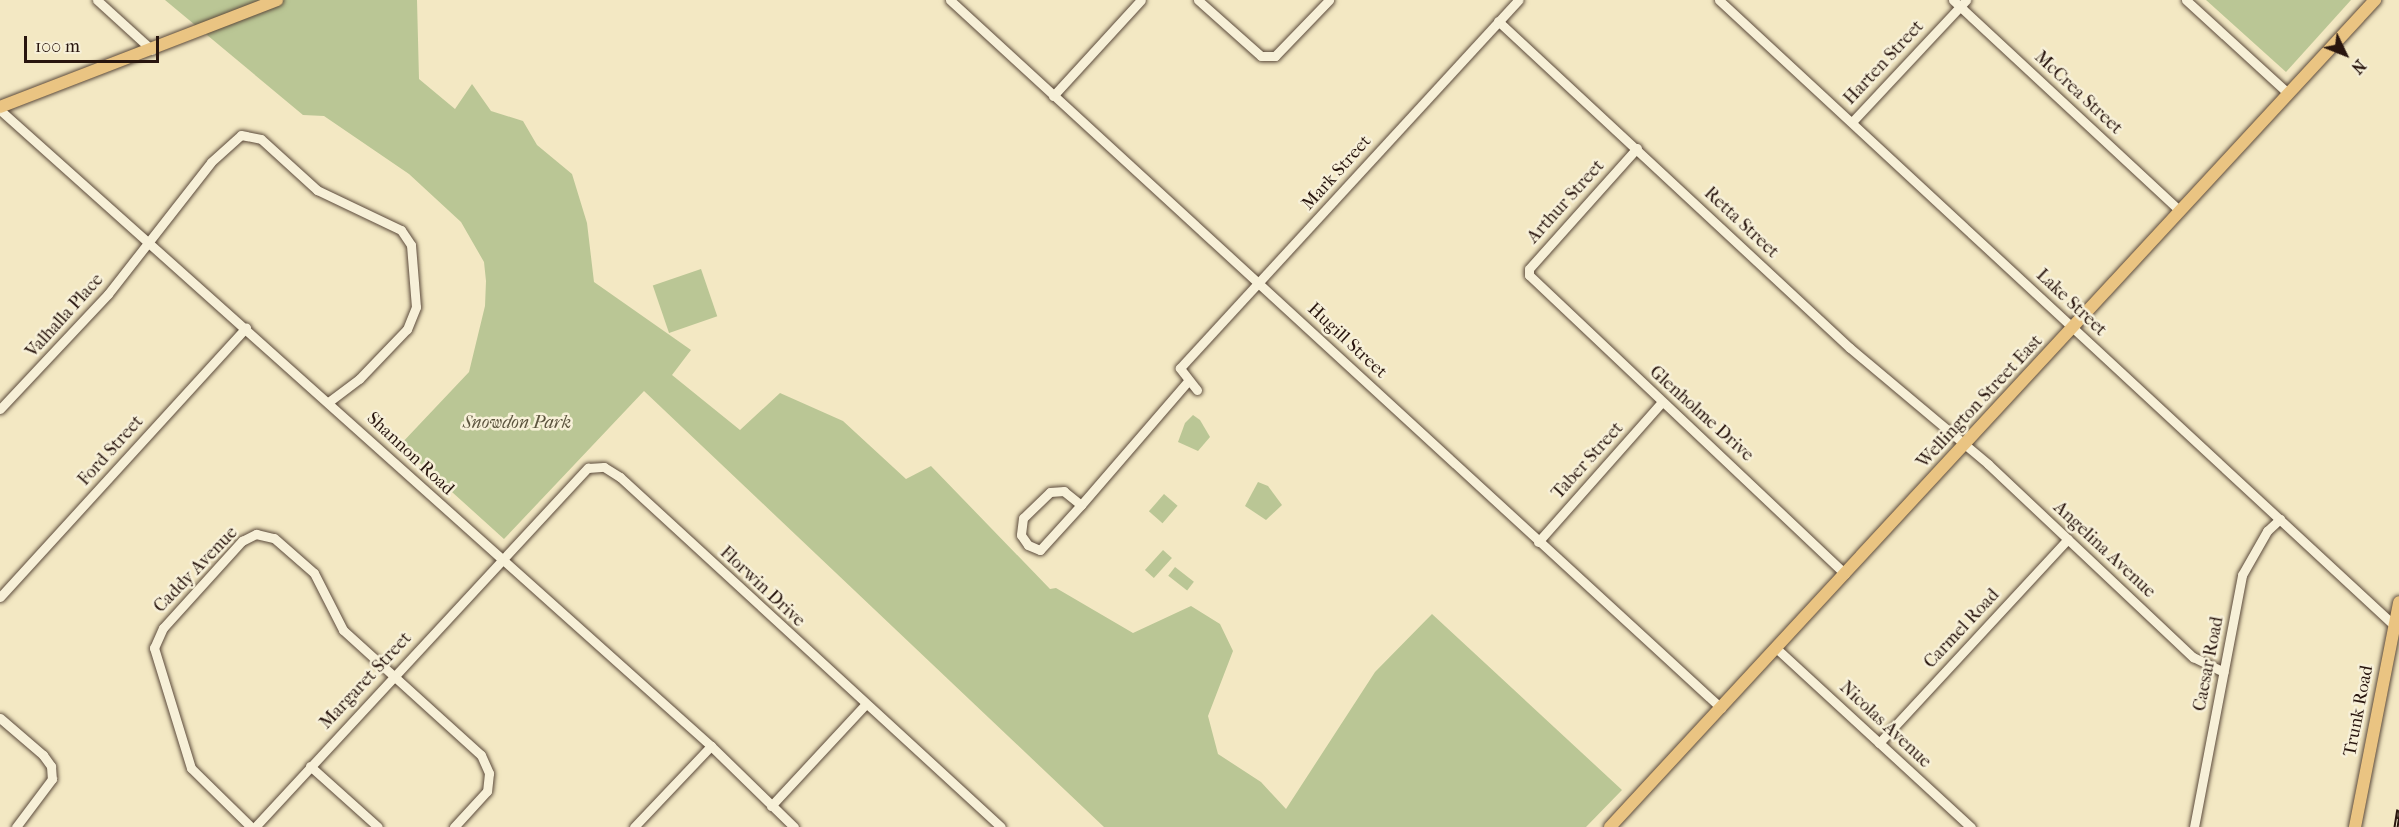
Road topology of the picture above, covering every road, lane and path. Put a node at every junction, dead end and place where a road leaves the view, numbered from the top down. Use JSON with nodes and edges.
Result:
{"nodes":[{"id":1,"x":97,"y":0,"type":"edge"},
{"id":2,"x":276,"y":0,"type":"edge"},
{"id":3,"x":950,"y":0,"type":"edge"},
{"id":4,"x":1141,"y":0,"type":"edge"},
{"id":5,"x":1198,"y":0,"type":"edge"},
{"id":6,"x":1329,"y":0,"type":"edge"},
{"id":7,"x":1518,"y":0,"type":"edge"},
{"id":8,"x":1719,"y":0,"type":"edge"},
{"id":9,"x":2186,"y":0,"type":"edge"},
{"id":10,"x":2375,"y":0,"type":"edge"},
{"id":11,"x":1960,"y":2,"type":"edge"},
{"id":12,"x":1498,"y":21,"type":"junction"},
{"id":13,"x":152,"y":50,"type":"junction"},
{"id":14,"x":2288,"y":93,"type":"junction"},
{"id":15,"x":1053,"y":96,"type":"junction"},
{"id":16,"x":0,"y":108,"type":"edge"},
{"id":17,"x":1852,"y":122,"type":"junction"},
{"id":18,"x":1637,"y":148,"type":"junction"},
{"id":19,"x":2180,"y":211,"type":"junction"},
{"id":20,"x":149,"y":240,"type":"junction"},
{"id":21,"x":1533,"y":281,"type":"joint"},
{"id":22,"x":1260,"y":283,"type":"junction"},
{"id":23,"x":2073,"y":327,"type":"junction"},
{"id":24,"x":246,"y":328,"type":"junction"},
{"id":25,"x":1188,"y":381,"type":"junction"},
{"id":26,"x":1197,"y":390,"type":"dead end"},
{"id":27,"x":329,"y":402,"type":"junction"},
{"id":28,"x":1662,"y":402,"type":"junction"},
{"id":29,"x":0,"y":409,"type":"edge"},
{"id":30,"x":1963,"y":447,"type":"junction"},
{"id":31,"x":1081,"y":505,"type":"junction"},
{"id":32,"x":2280,"y":519,"type":"junction"},
{"id":33,"x":2068,"y":539,"type":"junction"},
{"id":34,"x":1538,"y":542,"type":"junction"},
{"id":35,"x":505,"y":561,"type":"junction"},
{"id":36,"x":1845,"y":574,"type":"junction"},
{"id":37,"x":0,"y":597,"type":"edge"},
{"id":38,"x":2399,"y":602,"type":"edge"},
{"id":39,"x":2397,"y":627,"type":"edge"},
{"id":40,"x":1776,"y":648,"type":"junction"},
{"id":41,"x":2224,"y":672,"type":"junction"},
{"id":42,"x":393,"y":677,"type":"junction"},
{"id":43,"x":865,"y":705,"type":"junction"},
{"id":44,"x":1721,"y":708,"type":"junction"},
{"id":45,"x":0,"y":718,"type":"edge"},
{"id":46,"x":1879,"y":742,"type":"junction"},
{"id":47,"x":711,"y":746,"type":"junction"},
{"id":48,"x":310,"y":766,"type":"junction"},
{"id":49,"x":771,"y":806,"type":"junction"},
{"id":50,"x":16,"y":827,"type":"edge"},
{"id":51,"x":253,"y":827,"type":"edge"},
{"id":52,"x":378,"y":827,"type":"edge"},
{"id":53,"x":454,"y":827,"type":"edge"},
{"id":54,"x":634,"y":827,"type":"edge"},
{"id":55,"x":794,"y":827,"type":"edge"},
{"id":56,"x":1001,"y":827,"type":"edge"},
{"id":57,"x":1610,"y":827,"type":"edge"},
{"id":58,"x":1971,"y":827,"type":"edge"},
{"id":59,"x":2194,"y":827,"type":"edge"},
{"id":60,"x":2355,"y":827,"type":"edge"}],
"edges":[{"from":1,"to":13,"type":"street"},
{"from":2,"to":13,"type":"main road"},
{"from":3,"to":15,"type":"street","name":"Hugill Street"},
{"from":4,"to":15,"type":"street"},
{"from":5,"to":6,"type":"street"},
{"from":7,"to":12,"type":"street","name":"Mark Street"},
{"from":8,"to":17,"type":"street","name":"Lake Street"},
{"from":9,"to":14,"type":"street"},
{"from":10,"to":14,"type":"main road","name":"Wellington Street East"},
{"from":11,"to":17,"type":"street","name":"Harten Street"},
{"from":11,"to":19,"type":"street","name":"McCrea Street"},
{"from":12,"to":18,"type":"street","name":"Retta Street"},
{"from":12,"to":22,"type":"street","name":"Mark Street"},
{"from":13,"to":16,"type":"main road"},
{"from":14,"to":19,"type":"main road","name":"Wellington Street East"},
{"from":15,"to":22,"type":"street","name":"Hugill Street"},
{"from":16,"to":20,"type":"street","name":"Shannon Road"},
{"from":17,"to":23,"type":"street","name":"Lake Street"},
{"from":18,"to":21,"type":"street","name":"Arthur Street"},
{"from":18,"to":30,"type":"street","name":"Retta Street"},
{"from":19,"to":23,"type":"main road","name":"Wellington Street East"},
{"from":20,"to":24,"type":"street","name":"Shannon Road"},
{"from":20,"to":27,"type":"street","name":"Valhalla Place"},
{"from":20,"to":29,"type":"street","name":"Valhalla Place"},
{"from":21,"to":28,"type":"street","name":"Glenholme Drive"},
{"from":22,"to":25,"type":"street","name":"Mark Street"},
{"from":22,"to":34,"type":"street","name":"Hugill Street"},
{"from":23,"to":30,"type":"main road","name":"Wellington Street East"},
{"from":23,"to":32,"type":"street","name":"Lake Street"},
{"from":24,"to":27,"type":"street","name":"Shannon Road"},
{"from":24,"to":37,"type":"street","name":"Ford Street"},
{"from":25,"to":26,"type":"street"},
{"from":25,"to":31,"type":"street"},
{"from":27,"to":35,"type":"street","name":"Shannon Road"},
{"from":28,"to":34,"type":"street","name":"Taber Street"},
{"from":28,"to":36,"type":"street","name":"Glenholme Drive"},
{"from":30,"to":33,"type":"street","name":"Angelina Avenue"},
{"from":30,"to":36,"type":"main road","name":"Wellington Street East"},
{"from":31,"to":31,"type":"street"},
{"from":32,"to":39,"type":"street","name":"Lake Street"},
{"from":32,"to":41,"type":"street","name":"Caesar Road"},
{"from":33,"to":41,"type":"street","name":"Angelina Avenue"},
{"from":33,"to":46,"type":"street","name":"Carmel Road"},
{"from":34,"to":44,"type":"street","name":"Hugill Street"},
{"from":35,"to":42,"type":"street","name":"Margaret Street"},
{"from":35,"to":43,"type":"street","name":"Florwin Drive"},
{"from":35,"to":47,"type":"street","name":"Shannon Road"},
{"from":36,"to":40,"type":"main road","name":"Wellington Street East"},
{"from":38,"to":39,"type":"main road","name":"Trunk Road"},
{"from":39,"to":60,"type":"main road","name":"Trunk Road"},
{"from":40,"to":44,"type":"main road","name":"Wellington Street East"},
{"from":40,"to":46,"type":"street","name":"Nicolas Avenue"},
{"from":41,"to":59,"type":"street","name":"Caesar Road"},
{"from":42,"to":48,"type":"street","name":"Margaret Street"},
{"from":42,"to":51,"type":"street","name":"Caddy Avenue"},
{"from":42,"to":53,"type":"street","name":"Caddy Avenue"},
{"from":43,"to":49,"type":"street"},
{"from":43,"to":56,"type":"street","name":"Florwin Drive"},
{"from":44,"to":57,"type":"main road","name":"Wellington Street East"},
{"from":45,"to":50,"type":"street"},
{"from":46,"to":58,"type":"street","name":"Nicolas Avenue"},
{"from":47,"to":49,"type":"street","name":"Shannon Road"},
{"from":47,"to":54,"type":"street"},
{"from":48,"to":51,"type":"street","name":"Margaret Street"},
{"from":48,"to":52,"type":"street"},
{"from":49,"to":55,"type":"street","name":"Shannon Road"}]}
